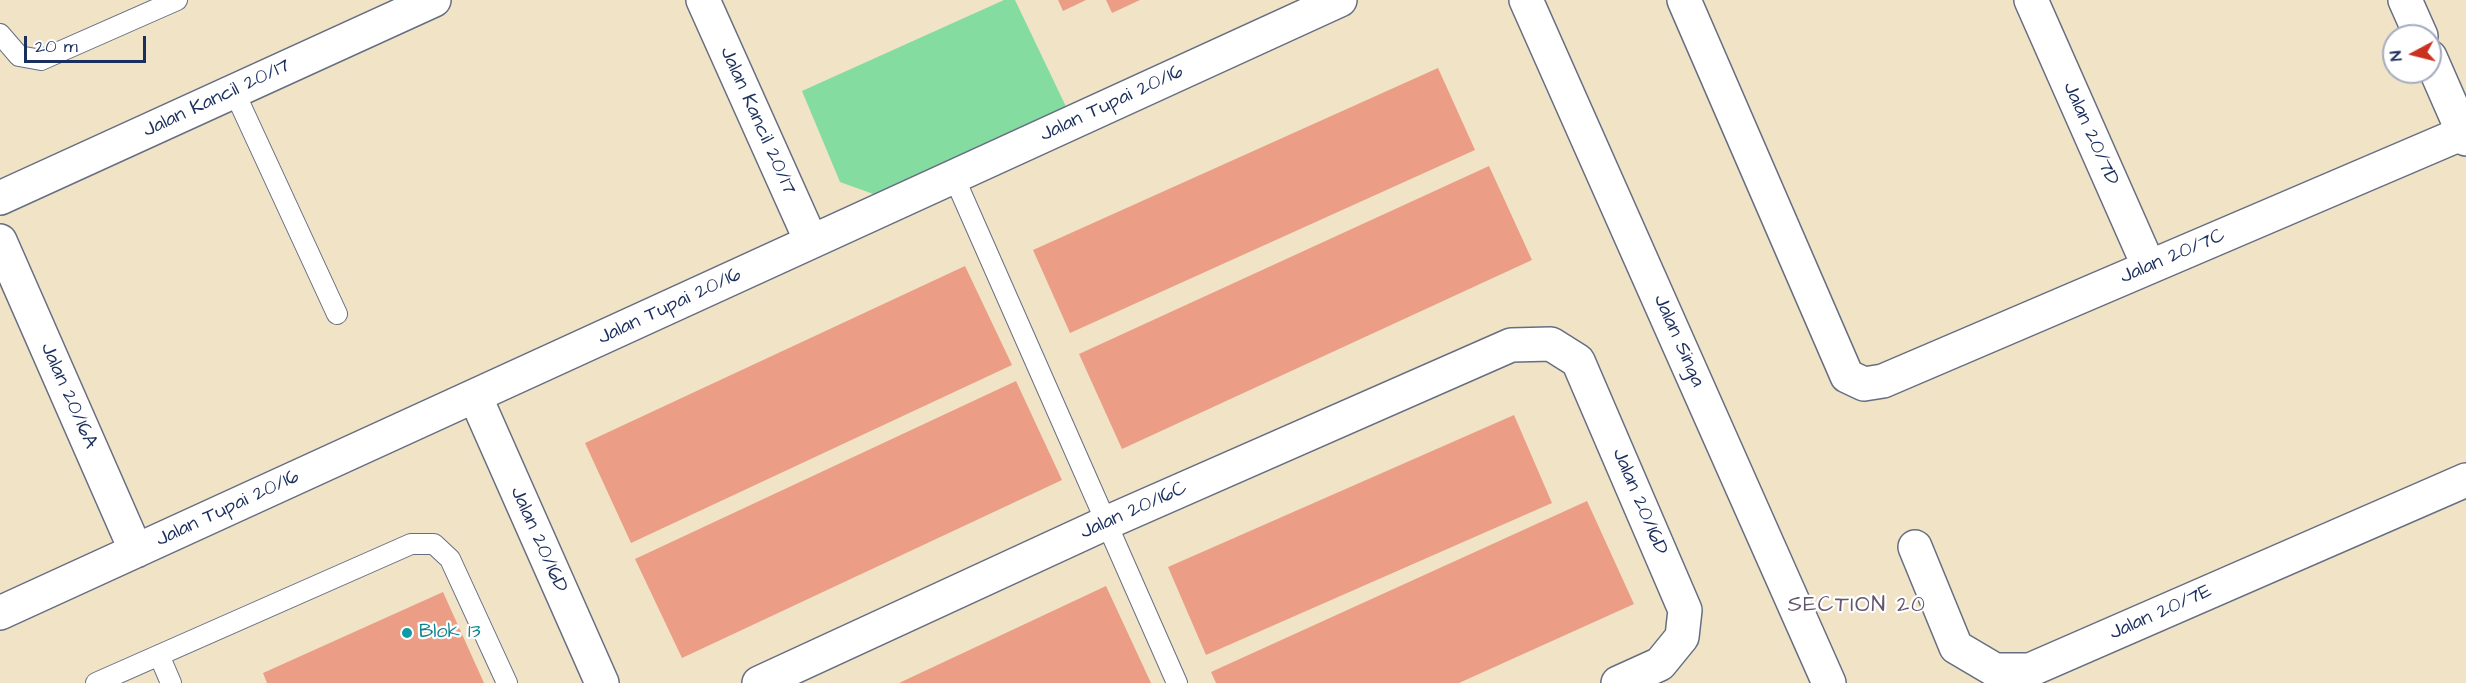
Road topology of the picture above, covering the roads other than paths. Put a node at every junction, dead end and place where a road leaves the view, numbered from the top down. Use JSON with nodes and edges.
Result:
{"nodes":[{"id":1,"x":177,"y":0,"type":"edge"},
{"id":2,"x":434,"y":0,"type":"edge"},
{"id":3,"x":703,"y":0,"type":"edge"},
{"id":4,"x":1340,"y":0,"type":"edge"},
{"id":5,"x":1526,"y":0,"type":"edge"},
{"id":6,"x":1684,"y":0,"type":"edge"},
{"id":7,"x":2031,"y":0,"type":"edge"},
{"id":8,"x":2405,"y":0,"type":"edge"},
{"id":9,"x":2416,"y":24,"type":"edge"},
{"id":10,"x":0,"y":34,"type":"edge"},
{"id":11,"x":2442,"y":84,"type":"edge"},
{"id":12,"x":234,"y":91,"type":"junction"},
{"id":13,"x":2465,"y":136,"type":"edge"},
{"id":14,"x":954,"y":177,"type":"junction"},
{"id":15,"x":0,"y":198,"type":"edge"},
{"id":16,"x":0,"y":241,"type":"edge"},
{"id":17,"x":812,"y":241,"type":"junction"},
{"id":18,"x":2149,"y":267,"type":"junction"},
{"id":19,"x":337,"y":314,"type":"dead end"},
{"id":20,"x":1511,"y":345,"type":"joint"},
{"id":21,"x":475,"y":396,"type":"junction"},
{"id":22,"x":2466,"y":480,"type":"edge"},
{"id":23,"x":1106,"y":523,"type":"junction"},
{"id":24,"x":1915,"y":546,"type":"dead end"},
{"id":25,"x":136,"y":551,"type":"junction"},
{"id":26,"x":0,"y":613,"type":"edge"},
{"id":27,"x":159,"y":655,"type":"junction"},
{"id":28,"x":96,"y":683,"type":"edge"},
{"id":29,"x":171,"y":683,"type":"edge"},
{"id":30,"x":507,"y":683,"type":"edge"},
{"id":31,"x":602,"y":683,"type":"edge"},
{"id":32,"x":759,"y":683,"type":"edge"},
{"id":33,"x":1177,"y":683,"type":"edge"},
{"id":34,"x":1618,"y":683,"type":"edge"},
{"id":35,"x":1829,"y":683,"type":"edge"}],
"edges":[{"from":1,"to":10,"type":"lane"},
{"from":2,"to":12,"type":"street","name":"Jalan Kancil 20/17"},
{"from":3,"to":17,"type":"street","name":"Jalan Kancil 20/17"},
{"from":4,"to":14,"type":"street","name":"Jalan Tupai 20/16"},
{"from":5,"to":35,"type":"street","name":"Jalan Singa"},
{"from":6,"to":18,"type":"street","name":"Jalan 20/7C"},
{"from":7,"to":18,"type":"street","name":"Jalan 20/7D"},
{"from":8,"to":9,"type":"street"},
{"from":11,"to":13,"type":"street"},
{"from":12,"to":15,"type":"street","name":"Jalan Kancil 20/17"},
{"from":12,"to":19,"type":"lane"},
{"from":13,"to":18,"type":"street","name":"Jalan 20/7C"},
{"from":14,"to":17,"type":"street","name":"Jalan Tupai 20/16"},
{"from":14,"to":23,"type":"lane"},
{"from":16,"to":25,"type":"street","name":"Jalan 20/16A"},
{"from":17,"to":21,"type":"street","name":"Jalan Tupai 20/16"},
{"from":20,"to":23,"type":"street","name":"Jalan 20/16C"},
{"from":20,"to":34,"type":"street","name":"Jalan 20/16D"},
{"from":21,"to":25,"type":"street","name":"Jalan Tupai 20/16"},
{"from":21,"to":31,"type":"street","name":"Jalan 20/16D"},
{"from":22,"to":24,"type":"street","name":"Jalan 20/7E"},
{"from":23,"to":32,"type":"street","name":"Jalan 20/16C"},
{"from":23,"to":33,"type":"lane"},
{"from":25,"to":26,"type":"street","name":"Jalan Tupai 20/16"},
{"from":27,"to":28,"type":"lane"},
{"from":27,"to":29,"type":"lane"},
{"from":27,"to":30,"type":"lane"}]}
